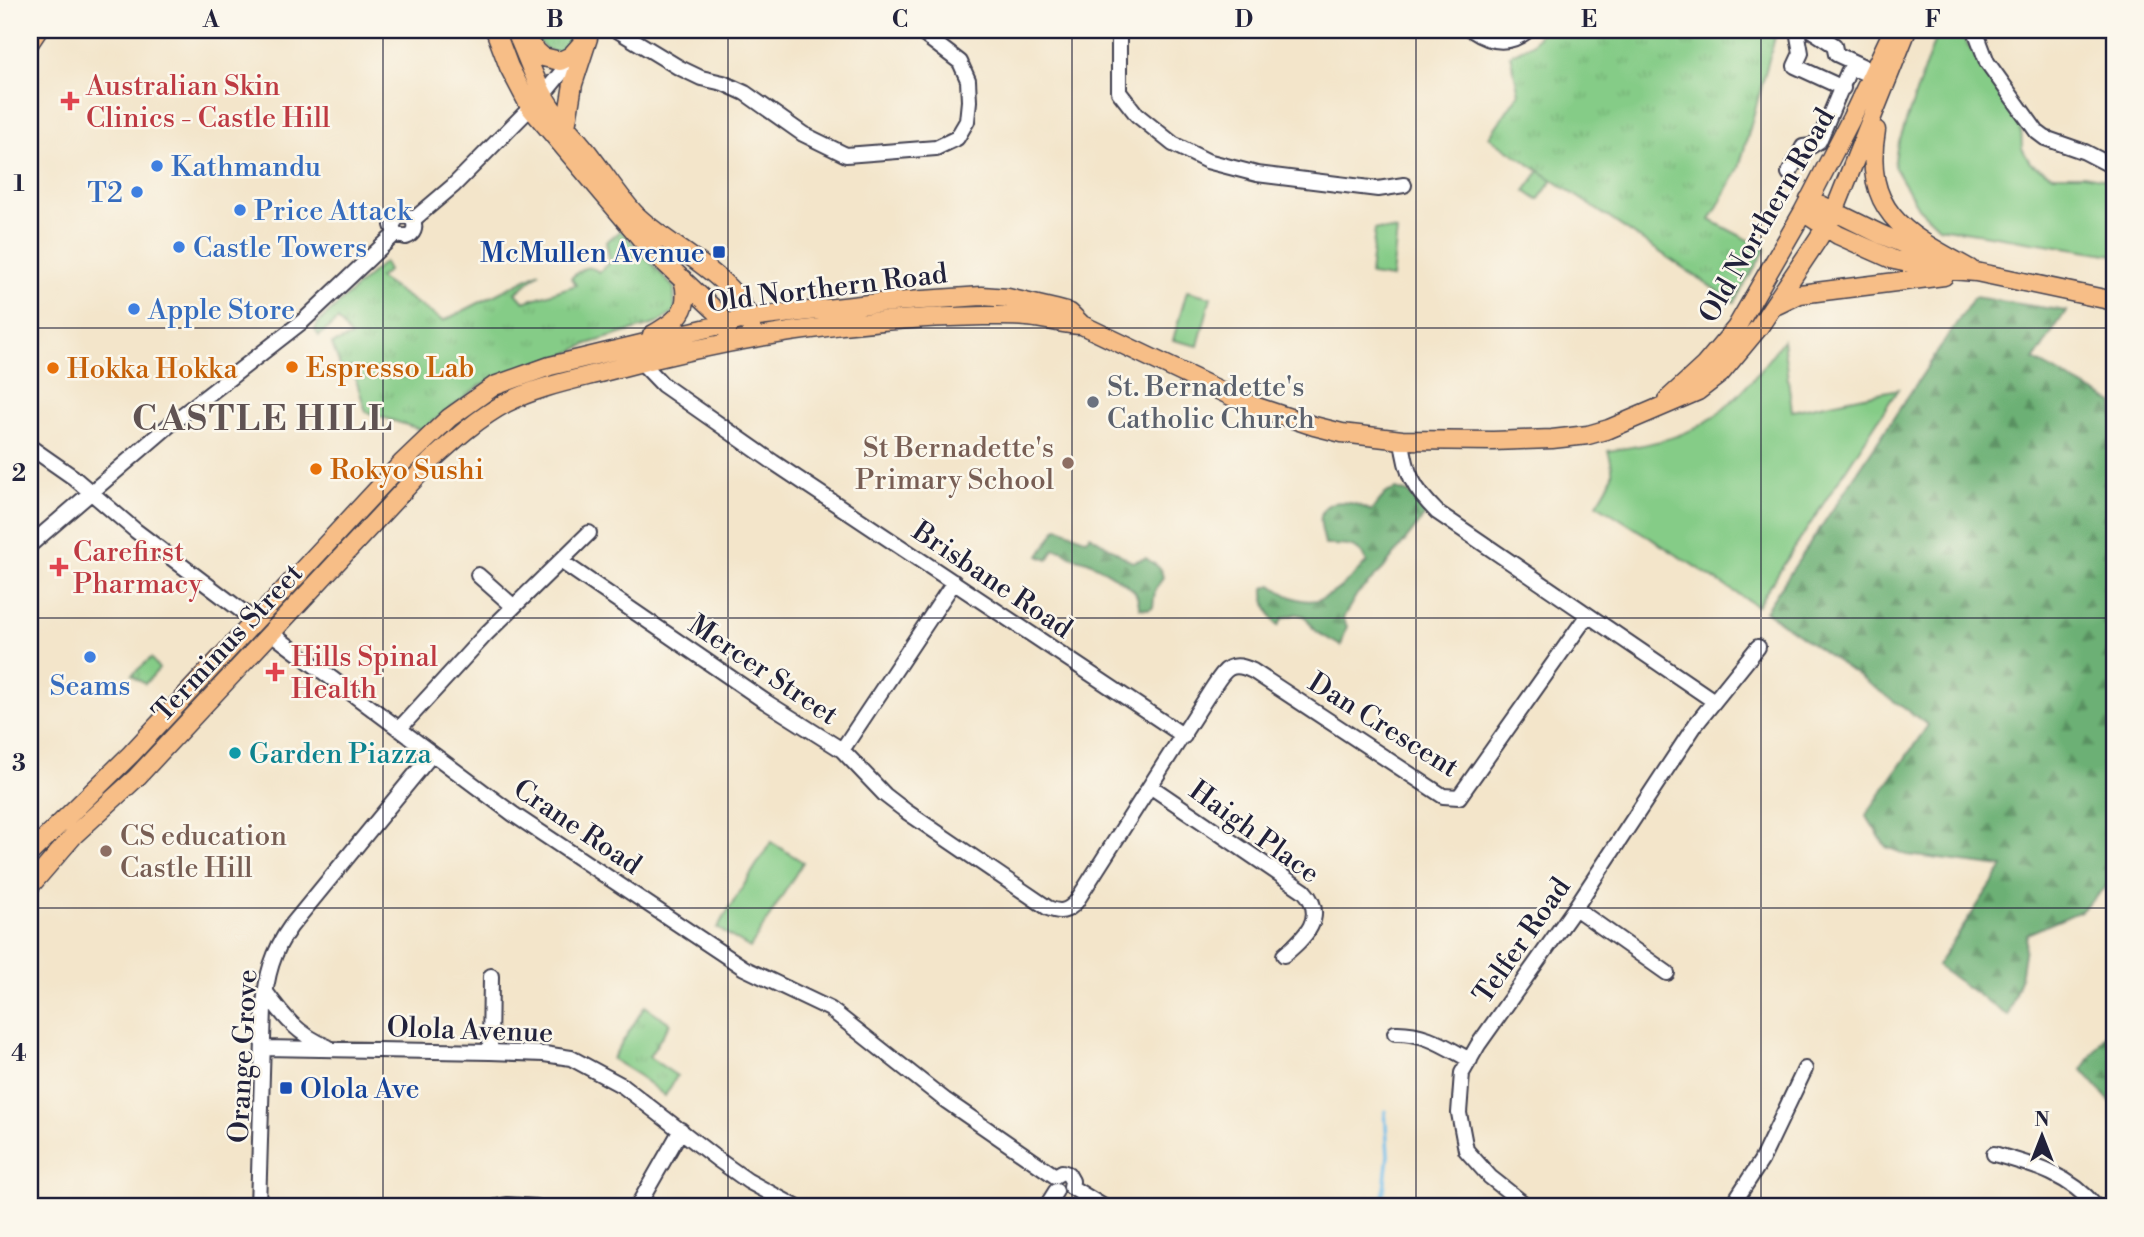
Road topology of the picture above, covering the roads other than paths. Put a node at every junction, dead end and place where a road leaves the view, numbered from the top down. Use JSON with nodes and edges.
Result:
{"nodes":[{"id":1,"x":38,"y":30,"type":"edge"},
{"id":2,"x":495,"y":30,"type":"edge"},
{"id":3,"x":617,"y":30,"type":"edge"},
{"id":4,"x":918,"y":30,"type":"edge"},
{"id":5,"x":1119,"y":30,"type":"edge"},
{"id":6,"x":1472,"y":30,"type":"edge"},
{"id":7,"x":1528,"y":30,"type":"edge"},
{"id":8,"x":1800,"y":30,"type":"edge"},
{"id":9,"x":1811,"y":30,"type":"edge"},
{"id":10,"x":1893,"y":30,"type":"edge"},
{"id":11,"x":1907,"y":30,"type":"edge"},
{"id":12,"x":1975,"y":30,"type":"edge"},
{"id":13,"x":516,"y":31,"type":"edge"},
{"id":14,"x":589,"y":34,"type":"edge"},
{"id":15,"x":30,"y":42,"type":"edge"},
{"id":16,"x":1874,"y":74,"type":"junction"},
{"id":17,"x":1843,"y":89,"type":"junction"},
{"id":18,"x":1881,"y":97,"type":"junction"},
{"id":19,"x":537,"y":101,"type":"junction"},
{"id":20,"x":566,"y":127,"type":"junction"},
{"id":21,"x":2114,"y":167,"type":"edge"},
{"id":22,"x":1789,"y":173,"type":"dead end"},
{"id":23,"x":1404,"y":185,"type":"dead end"},
{"id":24,"x":1806,"y":205,"type":"junction"},
{"id":25,"x":1830,"y":220,"type":"junction"},
{"id":26,"x":1976,"y":272,"type":"junction"},
{"id":27,"x":683,"y":279,"type":"junction"},
{"id":28,"x":2114,"y":301,"type":"edge"},
{"id":29,"x":1774,"y":307,"type":"junction"},
{"id":30,"x":749,"y":318,"type":"junction"},
{"id":31,"x":726,"y":323,"type":"junction"},
{"id":32,"x":1082,"y":325,"type":"junction"},
{"id":33,"x":753,"y":337,"type":"junction"},
{"id":34,"x":730,"y":342,"type":"junction"},
{"id":35,"x":636,"y":355,"type":"junction"},
{"id":36,"x":1660,"y":408,"type":"junction"},
{"id":37,"x":461,"y":433,"type":"joint"},
{"id":38,"x":429,"y":437,"type":"joint"},
{"id":39,"x":1402,"y":440,"type":"junction"},
{"id":40,"x":30,"y":447,"type":"edge"},
{"id":41,"x":403,"y":462,"type":"junction"},
{"id":42,"x":417,"y":476,"type":"junction"},
{"id":43,"x":90,"y":492,"type":"junction"},
{"id":44,"x":589,"y":533,"type":"dead end"},
{"id":45,"x":30,"y":545,"type":"edge"},
{"id":46,"x":562,"y":562,"type":"junction"},
{"id":47,"x":478,"y":575,"type":"dead end"},
{"id":48,"x":954,"y":582,"type":"junction"},
{"id":49,"x":513,"y":606,"type":"junction"},
{"id":50,"x":1587,"y":616,"type":"junction"},
{"id":51,"x":255,"y":621,"type":"junction"},
{"id":52,"x":271,"y":633,"type":"junction"},
{"id":53,"x":1758,"y":647,"type":"dead end"},
{"id":54,"x":1714,"y":701,"type":"junction"},
{"id":55,"x":400,"y":729,"type":"junction"},
{"id":56,"x":1184,"y":736,"type":"junction"},
{"id":57,"x":842,"y":750,"type":"junction"},
{"id":58,"x":432,"y":754,"type":"junction"},
{"id":59,"x":1150,"y":786,"type":"junction"},
{"id":60,"x":30,"y":853,"type":"edge"},
{"id":61,"x":30,"y":886,"type":"edge"},
{"id":62,"x":1575,"y":908,"type":"junction"},
{"id":63,"x":1284,"y":956,"type":"dead end"},
{"id":64,"x":1667,"y":973,"type":"dead end"},
{"id":65,"x":491,"y":976,"type":"dead end"},
{"id":66,"x":265,"y":991,"type":"junction"},
{"id":67,"x":1395,"y":1033,"type":"dead end"},
{"id":68,"x":264,"y":1048,"type":"junction"},
{"id":69,"x":334,"y":1049,"type":"junction"},
{"id":70,"x":490,"y":1052,"type":"junction"},
{"id":71,"x":1470,"y":1060,"type":"junction"},
{"id":72,"x":1805,"y":1069,"type":"dead end"},
{"id":73,"x":681,"y":1130,"type":"junction"},
{"id":74,"x":1994,"y":1154,"type":"dead end"},
{"id":75,"x":1055,"y":1183,"type":"junction"},
{"id":76,"x":258,"y":1207,"type":"edge"},
{"id":77,"x":496,"y":1207,"type":"edge"},
{"id":78,"x":537,"y":1207,"type":"edge"},
{"id":79,"x":637,"y":1207,"type":"edge"},
{"id":80,"x":796,"y":1207,"type":"edge"},
{"id":81,"x":1046,"y":1207,"type":"edge"},
{"id":82,"x":1104,"y":1207,"type":"edge"},
{"id":83,"x":1528,"y":1207,"type":"edge"},
{"id":84,"x":1731,"y":1207,"type":"edge"},
{"id":85,"x":2095,"y":1207,"type":"edge"}],
"edges":[{"from":1,"to":15,"type":"main road"},
{"from":2,"to":19,"type":"main road"},
{"from":3,"to":4,"type":"street"},
{"from":5,"to":23,"type":"street"},
{"from":6,"to":7,"type":"street"},
{"from":8,"to":17,"type":"street"},
{"from":9,"to":16,"type":"street"},
{"from":10,"to":16,"type":"main road","name":"Old Northern Road"},
{"from":11,"to":18,"type":"main road","name":"Old Northern Road"},
{"from":12,"to":21,"type":"street"},
{"from":13,"to":14,"type":"main road"},
{"from":13,"to":19,"type":"main road"},
{"from":14,"to":19,"type":"street"},
{"from":14,"to":20,"type":"main road"},
{"from":16,"to":17,"type":"street"},
{"from":16,"to":24,"type":"main road","name":"Old Northern Road"},
{"from":17,"to":22,"type":"street"},
{"from":18,"to":25,"type":"main road","name":"Old Northern Road"},
{"from":18,"to":26,"type":"main road"},
{"from":19,"to":20,"type":"main road"},
{"from":19,"to":27,"type":"main road"},
{"from":19,"to":43,"type":"street"},
{"from":20,"to":30,"type":"main road"},
{"from":24,"to":25,"type":"main road"},
{"from":24,"to":36,"type":"main road","name":"Old Northern Road"},
{"from":25,"to":26,"type":"main road"},
{"from":25,"to":29,"type":"main road","name":"Old Northern Road"},
{"from":26,"to":28,"type":"main road"},
{"from":26,"to":29,"type":"main road"},
{"from":27,"to":31,"type":"main road"},
{"from":27,"to":35,"type":"main road"},
{"from":29,"to":36,"type":"main road","name":"Old Northern Road"},
{"from":30,"to":31,"type":"main road","name":"Old Northern Road"},
{"from":30,"to":32,"type":"main road","name":"Old Northern Road"},
{"from":30,"to":33,"type":"main road"},
{"from":31,"to":34,"type":"main road"},
{"from":31,"to":35,"type":"main road","name":"Old Northern Road"},
{"from":32,"to":33,"type":"main road","name":"Old Northern Road"},
{"from":32,"to":39,"type":"main road","name":"Old Northern Road"},
{"from":33,"to":34,"type":"main road","name":"Old Northern Road"},
{"from":34,"to":35,"type":"main road","name":"Old Northern Road"},
{"from":35,"to":37,"type":"main road","name":"Old Northern Road"},
{"from":35,"to":38,"type":"main road","name":"Old Northern Road"},
{"from":35,"to":48,"type":"street","name":"Brisbane Road"},
{"from":36,"to":39,"type":"main road","name":"Old Northern Road"},
{"from":37,"to":42,"type":"main road","name":"Terminus Street"},
{"from":38,"to":41,"type":"main road","name":"Terminus Street"},
{"from":39,"to":50,"type":"street"},
{"from":40,"to":43,"type":"street","name":"Crane Road"},
{"from":41,"to":42,"type":"main road"},
{"from":41,"to":51,"type":"main road","name":"Terminus Street"},
{"from":42,"to":52,"type":"main road","name":"Terminus Street"},
{"from":43,"to":45,"type":"street"},
{"from":43,"to":51,"type":"street","name":"Crane Road"},
{"from":44,"to":46,"type":"street"},
{"from":46,"to":49,"type":"street"},
{"from":46,"to":57,"type":"street","name":"Mercer Street"},
{"from":47,"to":49,"type":"street"},
{"from":48,"to":56,"type":"street","name":"Brisbane Road"},
{"from":48,"to":57,"type":"street","name":"Mercer Street"},
{"from":49,"to":55,"type":"street"},
{"from":50,"to":54,"type":"street"},
{"from":50,"to":56,"type":"street","name":"Dan Crescent"},
{"from":51,"to":52,"type":"main road","name":"Crane Road"},
{"from":51,"to":60,"type":"main road","name":"Terminus Street"},
{"from":52,"to":55,"type":"street","name":"Crane Road"},
{"from":52,"to":61,"type":"main road","name":"Terminus Street"},
{"from":53,"to":54,"type":"street","name":"Telfer Road"},
{"from":54,"to":62,"type":"street","name":"Telfer Road"},
{"from":55,"to":58,"type":"street","name":"Crane Road"},
{"from":56,"to":59,"type":"street"},
{"from":57,"to":59,"type":"street"},
{"from":58,"to":66,"type":"street","name":"Orange Grove"},
{"from":58,"to":75,"type":"street","name":"Crane Road"},
{"from":59,"to":63,"type":"street","name":"Haigh Place"},
{"from":62,"to":64,"type":"street"},
{"from":62,"to":71,"type":"street","name":"Telfer Road"},
{"from":65,"to":70,"type":"street"},
{"from":66,"to":68,"type":"street","name":"Orange Grove"},
{"from":66,"to":69,"type":"street"},
{"from":67,"to":71,"type":"street"},
{"from":68,"to":69,"type":"street","name":"Olola Avenue"},
{"from":68,"to":76,"type":"street","name":"Orange Grove"},
{"from":69,"to":70,"type":"street","name":"Olola Avenue"},
{"from":70,"to":73,"type":"street","name":"Olola Avenue"},
{"from":71,"to":83,"type":"street","name":"Telfer Road"},
{"from":72,"to":84,"type":"street"},
{"from":73,"to":79,"type":"street"},
{"from":73,"to":80,"type":"street","name":"Olola Avenue"},
{"from":74,"to":85,"type":"street"},
{"from":75,"to":81,"type":"street"},
{"from":75,"to":82,"type":"street"},
{"from":77,"to":78,"type":"street"}]}
